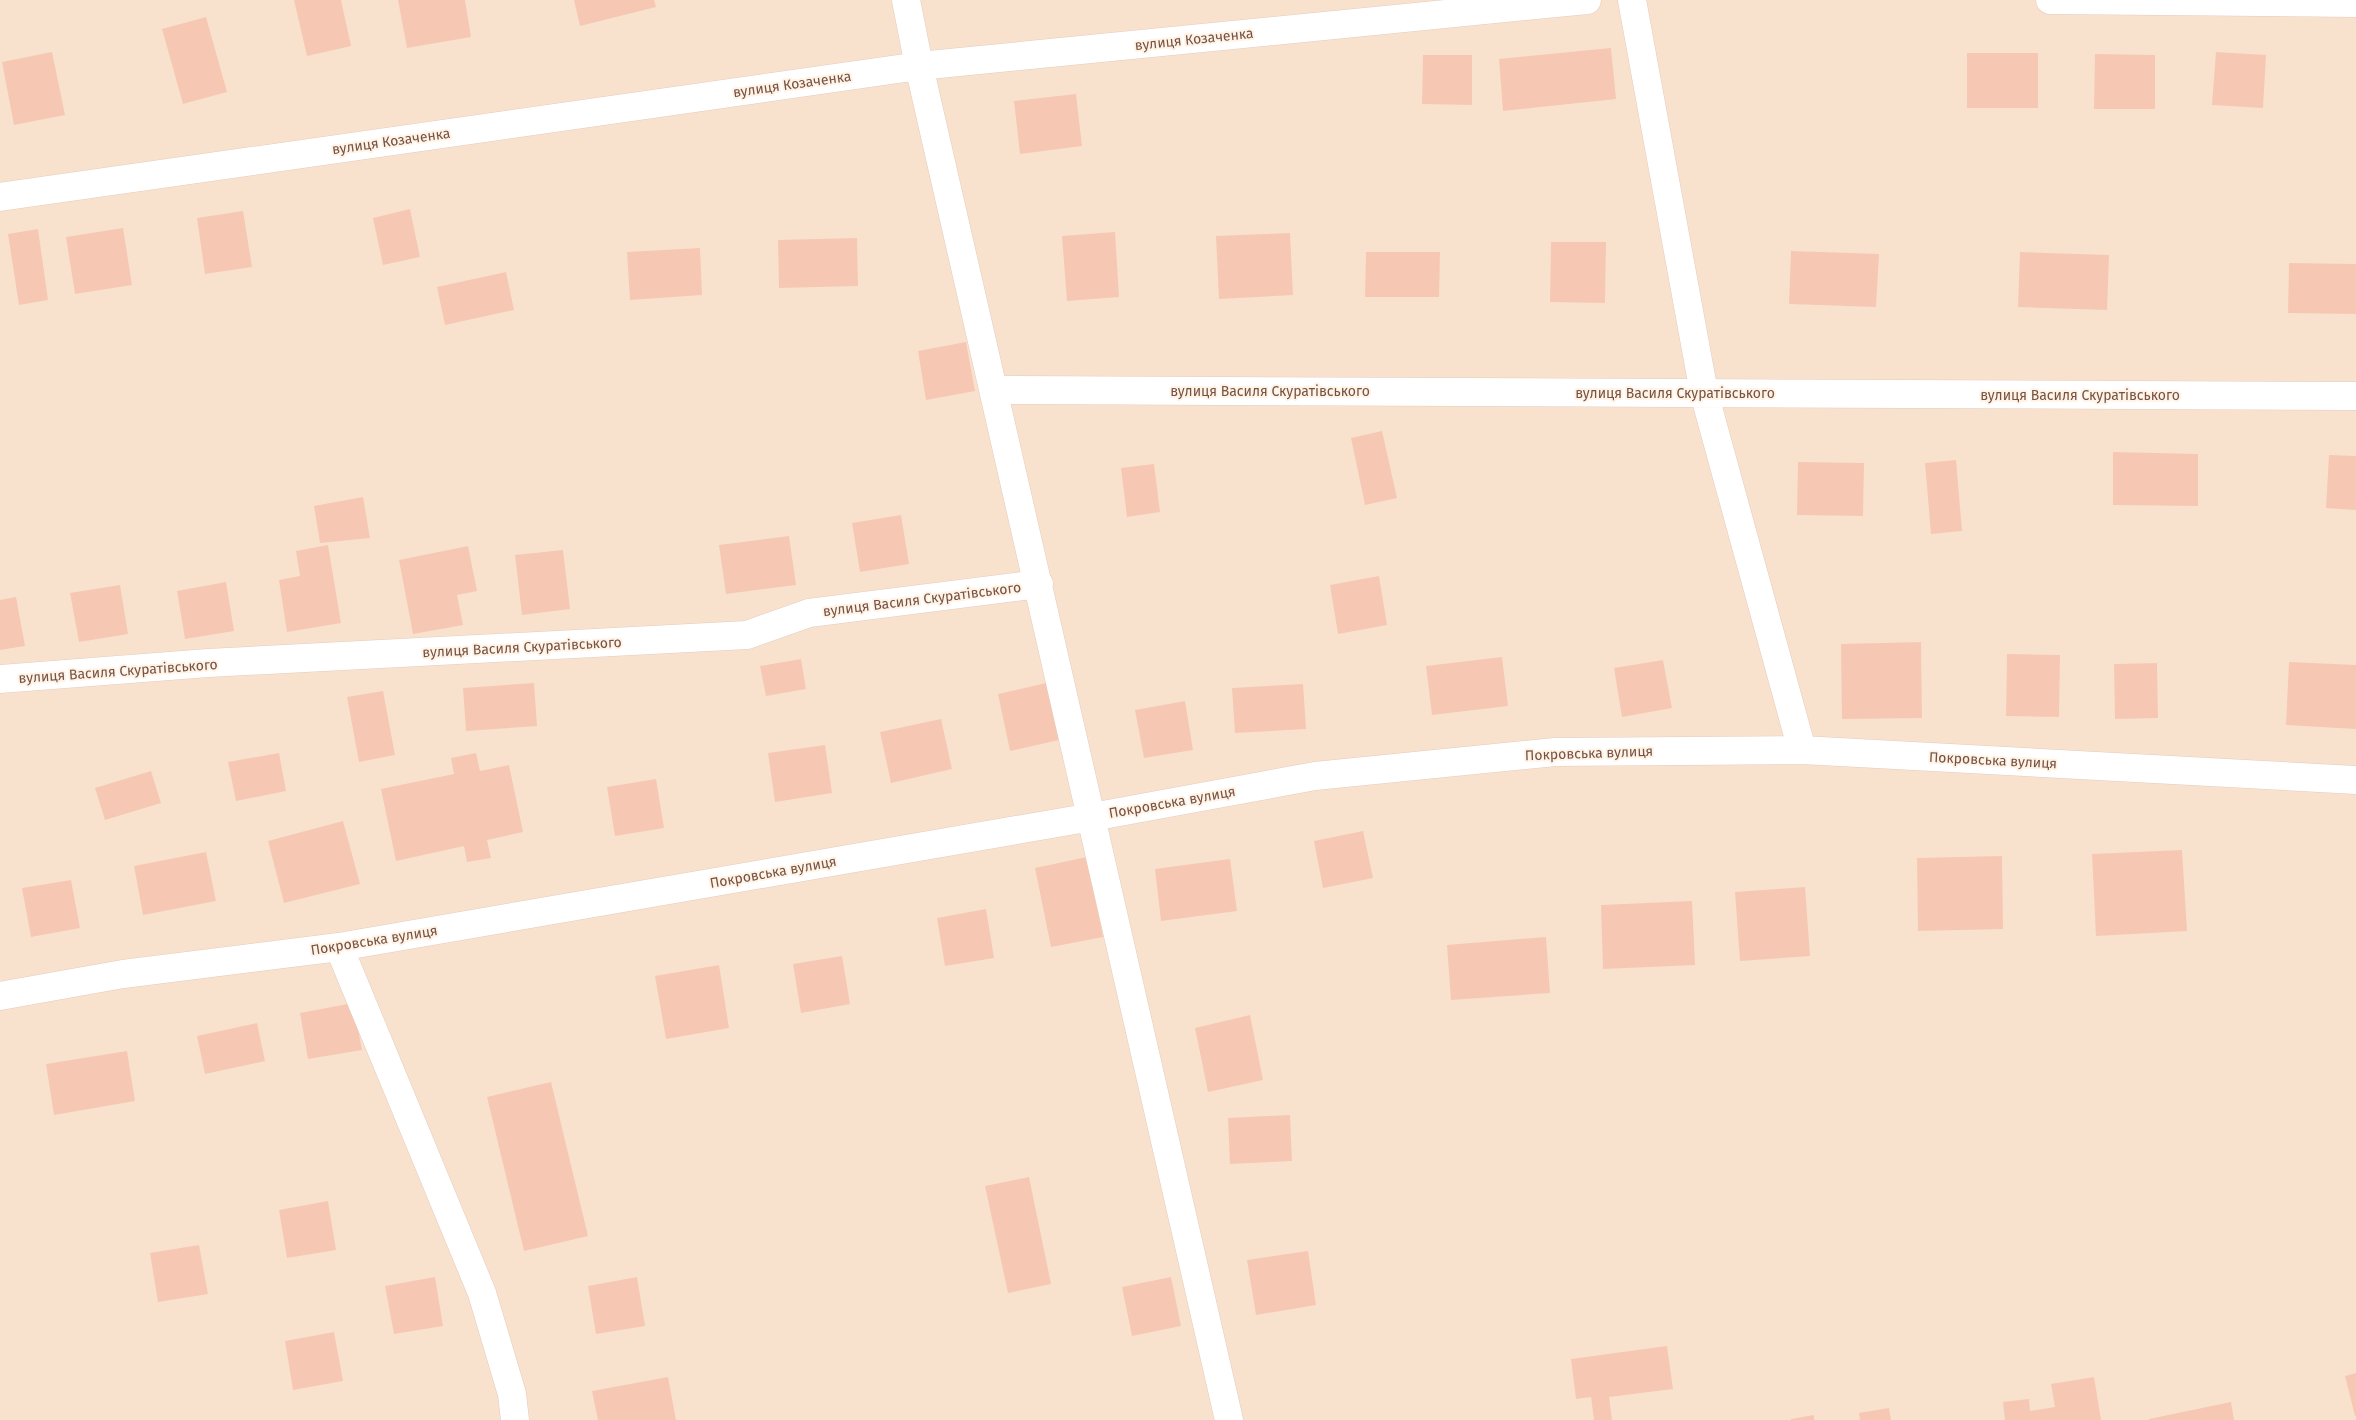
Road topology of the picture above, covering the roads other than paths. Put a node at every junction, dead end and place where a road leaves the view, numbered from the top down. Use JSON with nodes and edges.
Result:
{"nodes":[{"id":1,"x":906,"y":0,"type":"edge"},
{"id":2,"x":1587,"y":0,"type":"edge"},
{"id":3,"x":1632,"y":0,"type":"edge"},
{"id":4,"x":2050,"y":0,"type":"edge"},
{"id":5,"x":2356,"y":3,"type":"edge"},
{"id":6,"x":919,"y":66,"type":"junction"},
{"id":7,"x":0,"y":197,"type":"edge"},
{"id":8,"x":994,"y":390,"type":"junction"},
{"id":9,"x":1704,"y":393,"type":"junction"},
{"id":10,"x":2356,"y":396,"type":"edge"},
{"id":11,"x":1039,"y":584,"type":"junction"},
{"id":12,"x":0,"y":680,"type":"edge"},
{"id":13,"x":1802,"y":750,"type":"junction"},
{"id":14,"x":2356,"y":780,"type":"edge"},
{"id":15,"x":1092,"y":817,"type":"junction"},
{"id":16,"x":339,"y":947,"type":"junction"},
{"id":17,"x":0,"y":996,"type":"edge"},
{"id":18,"x":515,"y":1420,"type":"edge"},
{"id":19,"x":1229,"y":1420,"type":"edge"}],
"edges":[{"from":1,"to":6,"type":"street"},
{"from":2,"to":6,"type":"street","name":"вулиця Козаченка"},
{"from":3,"to":9,"type":"street"},
{"from":4,"to":5,"type":"street"},
{"from":6,"to":7,"type":"street","name":"вулиця Козаченка"},
{"from":6,"to":8,"type":"street"},
{"from":8,"to":9,"type":"street","name":"вулиця Василя Скуратівського"},
{"from":8,"to":11,"type":"street"},
{"from":9,"to":10,"type":"street","name":"вулиця Василя Скуратівського"},
{"from":9,"to":13,"type":"street"},
{"from":11,"to":12,"type":"street","name":"вулиця Василя Скуратівського"},
{"from":11,"to":15,"type":"street"},
{"from":13,"to":14,"type":"street","name":"Покровська вулиця"},
{"from":13,"to":15,"type":"street","name":"Покровська вулиця"},
{"from":15,"to":16,"type":"street","name":"Покровська вулиця"},
{"from":15,"to":19,"type":"street"},
{"from":16,"to":17,"type":"street","name":"Покровська вулиця"},
{"from":16,"to":18,"type":"street"}]}
